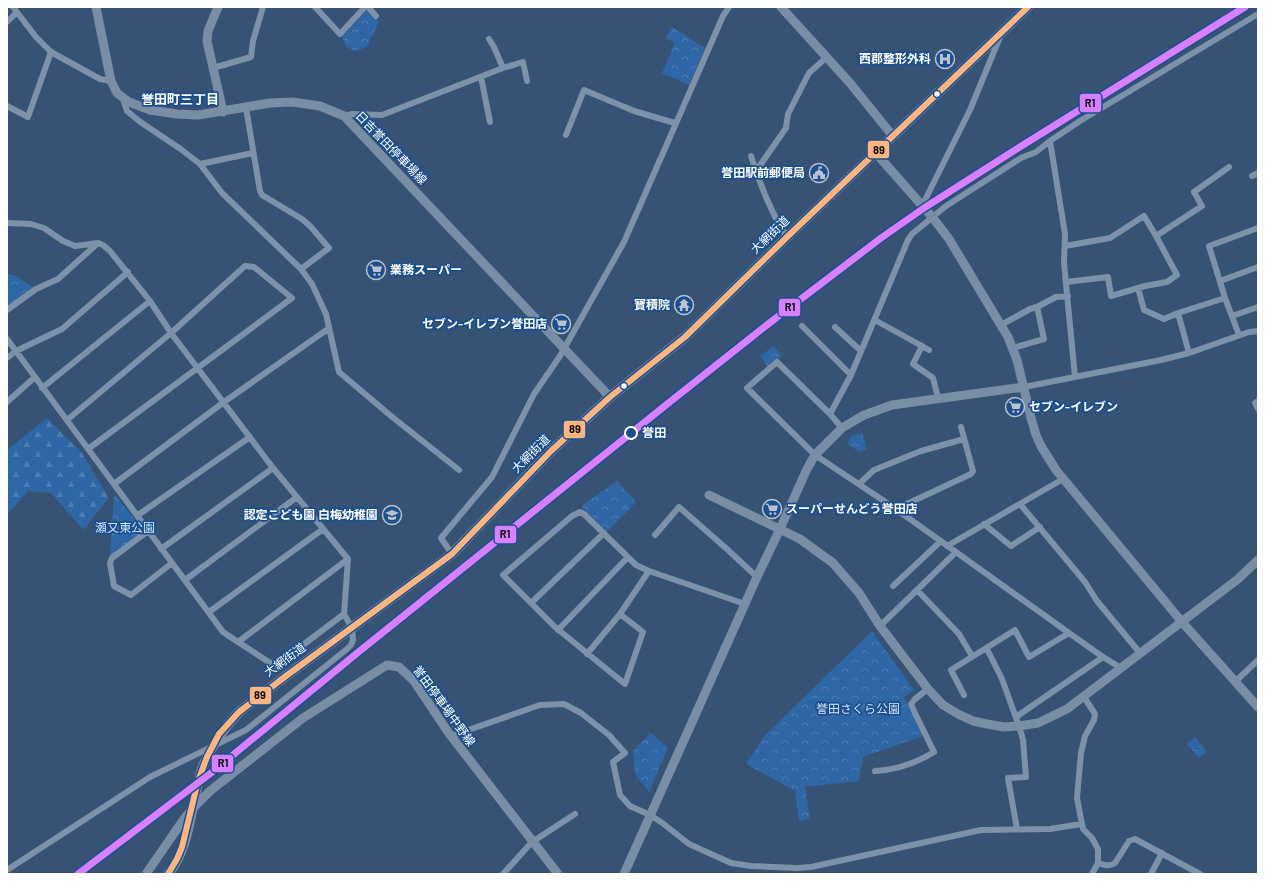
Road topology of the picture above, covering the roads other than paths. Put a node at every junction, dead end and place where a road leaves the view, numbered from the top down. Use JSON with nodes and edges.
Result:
{"nodes":[{"id":1,"x":96,"y":7,"type":"edge"},
{"id":2,"x":218,"y":7,"type":"edge"},
{"id":3,"x":263,"y":7,"type":"edge"},
{"id":4,"x":315,"y":7,"type":"edge"},
{"id":5,"x":367,"y":7,"type":"edge"},
{"id":6,"x":729,"y":7,"type":"edge"},
{"id":7,"x":781,"y":7,"type":"edge"},
{"id":8,"x":1028,"y":7,"type":"edge"},
{"id":9,"x":15,"y":10,"type":"edge"},
{"id":10,"x":1258,"y":14,"type":"edge"},
{"id":11,"x":376,"y":16,"type":"dead end"},
{"id":12,"x":7,"y":22,"type":"edge"},
{"id":13,"x":1002,"y":32,"type":"junction"},
{"id":14,"x":489,"y":39,"type":"dead end"},
{"id":15,"x":51,"y":52,"type":"junction"},
{"id":16,"x":827,"y":57,"type":"junction"},
{"id":17,"x":213,"y":68,"type":"junction"},
{"id":18,"x":503,"y":68,"type":"junction"},
{"id":19,"x":481,"y":77,"type":"junction"},
{"id":20,"x":111,"y":81,"type":"junction"},
{"id":21,"x":527,"y":81,"type":"dead end"},
{"id":22,"x":122,"y":97,"type":"junction"},
{"id":23,"x":7,"y":106,"type":"edge"},
{"id":24,"x":246,"y":108,"type":"junction"},
{"id":25,"x":223,"y":112,"type":"junction"},
{"id":26,"x":344,"y":116,"type":"junction"},
{"id":27,"x":490,"y":122,"type":"dead end"},
{"id":28,"x":675,"y":123,"type":"junction"},
{"id":29,"x":566,"y":135,"type":"dead end"},
{"id":30,"x":892,"y":135,"type":"junction"},
{"id":31,"x":1050,"y":140,"type":"junction"},
{"id":32,"x":253,"y":152,"type":"junction"},
{"id":33,"x":875,"y":152,"type":"junction"},
{"id":34,"x":751,"y":156,"type":"dead end"},
{"id":35,"x":200,"y":164,"type":"junction"},
{"id":36,"x":1229,"y":167,"type":"dead end"},
{"id":37,"x":756,"y":172,"type":"junction"},
{"id":38,"x":922,"y":206,"type":"junction"},
{"id":39,"x":933,"y":218,"type":"junction"},
{"id":40,"x":7,"y":223,"type":"edge"},
{"id":41,"x":1258,"y":228,"type":"edge"},
{"id":42,"x":1156,"y":236,"type":"junction"},
{"id":43,"x":787,"y":237,"type":"junction"},
{"id":44,"x":98,"y":243,"type":"junction"},
{"id":45,"x":1065,"y":246,"type":"junction"},
{"id":46,"x":1258,"y":267,"type":"edge"},
{"id":47,"x":302,"y":269,"type":"junction"},
{"id":48,"x":128,"y":272,"type":"junction"},
{"id":49,"x":1220,"y":281,"type":"junction"},
{"id":50,"x":1066,"y":282,"type":"junction"},
{"id":51,"x":1138,"y":288,"type":"junction"},
{"id":52,"x":1068,"y":296,"type":"junction"},
{"id":53,"x":1225,"y":298,"type":"junction"},
{"id":54,"x":150,"y":301,"type":"junction"},
{"id":55,"x":1038,"y":307,"type":"junction"},
{"id":56,"x":1258,"y":307,"type":"edge"},
{"id":57,"x":7,"y":310,"type":"edge"},
{"id":58,"x":1178,"y":313,"type":"junction"},
{"id":59,"x":1232,"y":316,"type":"junction"},
{"id":60,"x":875,"y":320,"type":"junction"},
{"id":61,"x":1001,"y":325,"type":"junction"},
{"id":62,"x":802,"y":326,"type":"dead end"},
{"id":63,"x":835,"y":327,"type":"dead end"},
{"id":64,"x":328,"y":329,"type":"junction"},
{"id":65,"x":1258,"y":331,"type":"edge"},
{"id":66,"x":171,"y":333,"type":"junction"},
{"id":67,"x":1239,"y":335,"type":"junction"},
{"id":68,"x":7,"y":339,"type":"edge"},
{"id":69,"x":922,"y":346,"type":"junction"},
{"id":70,"x":564,"y":348,"type":"junction"},
{"id":71,"x":1013,"y":348,"type":"junction"},
{"id":72,"x":929,"y":350,"type":"dead end"},
{"id":73,"x":16,"y":351,"type":"junction"},
{"id":74,"x":861,"y":351,"type":"junction"},
{"id":75,"x":1189,"y":353,"type":"junction"},
{"id":76,"x":7,"y":358,"type":"edge"},
{"id":77,"x":198,"y":368,"type":"junction"},
{"id":78,"x":851,"y":375,"type":"junction"},
{"id":79,"x":35,"y":377,"type":"junction"},
{"id":80,"x":1075,"y":377,"type":"junction"},
{"id":81,"x":1024,"y":387,"type":"junction"},
{"id":82,"x":42,"y":388,"type":"junction"},
{"id":83,"x":610,"y":398,"type":"junction"},
{"id":84,"x":938,"y":398,"type":"junction"},
{"id":85,"x":1258,"y":401,"type":"edge"},
{"id":86,"x":7,"y":402,"type":"edge"},
{"id":87,"x":224,"y":402,"type":"junction"},
{"id":88,"x":1258,"y":410,"type":"edge"},
{"id":89,"x":830,"y":414,"type":"junction"},
{"id":90,"x":67,"y":420,"type":"junction"},
{"id":91,"x":961,"y":427,"type":"dead end"},
{"id":92,"x":842,"y":428,"type":"junction"},
{"id":93,"x":250,"y":437,"type":"junction"},
{"id":94,"x":964,"y":439,"type":"junction"},
{"id":95,"x":88,"y":449,"type":"junction"},
{"id":96,"x":814,"y":455,"type":"junction"},
{"id":97,"x":273,"y":468,"type":"junction"},
{"id":98,"x":459,"y":470,"type":"dead end"},
{"id":99,"x":1063,"y":479,"type":"junction"},
{"id":100,"x":114,"y":484,"type":"junction"},
{"id":101,"x":859,"y":484,"type":"junction"},
{"id":102,"x":709,"y":495,"type":"dead end"},
{"id":103,"x":297,"y":497,"type":"junction"},
{"id":104,"x":1020,"y":504,"type":"junction"},
{"id":105,"x":896,"y":509,"type":"junction"},
{"id":106,"x":138,"y":516,"type":"junction"},
{"id":107,"x":984,"y":524,"type":"junction"},
{"id":108,"x":1040,"y":528,"type":"junction"},
{"id":109,"x":323,"y":529,"type":"junction"},
{"id":110,"x":780,"y":529,"type":"junction"},
{"id":111,"x":148,"y":531,"type":"junction"},
{"id":112,"x":604,"y":533,"type":"junction"},
{"id":113,"x":655,"y":535,"type":"dead end"},
{"id":114,"x":941,"y":541,"type":"junction"},
{"id":115,"x":947,"y":546,"type":"junction"},
{"id":116,"x":162,"y":549,"type":"junction"},
{"id":117,"x":956,"y":552,"type":"junction"},
{"id":118,"x":452,"y":554,"type":"junction"},
{"id":119,"x":628,"y":557,"type":"junction"},
{"id":120,"x":348,"y":559,"type":"junction"},
{"id":121,"x":1258,"y":560,"type":"edge"},
{"id":122,"x":172,"y":563,"type":"junction"},
{"id":123,"x":649,"y":571,"type":"junction"},
{"id":124,"x":757,"y":577,"type":"junction"},
{"id":125,"x":185,"y":580,"type":"junction"},
{"id":126,"x":893,"y":586,"type":"dead end"},
{"id":127,"x":917,"y":590,"type":"junction"},
{"id":128,"x":531,"y":603,"type":"junction"},
{"id":129,"x":745,"y":604,"type":"junction"},
{"id":130,"x":209,"y":612,"type":"junction"},
{"id":131,"x":344,"y":614,"type":"junction"},
{"id":132,"x":620,"y":614,"type":"junction"},
{"id":133,"x":1182,"y":622,"type":"junction"},
{"id":134,"x":880,"y":626,"type":"junction"},
{"id":135,"x":352,"y":628,"type":"junction"},
{"id":136,"x":558,"y":630,"type":"junction"},
{"id":137,"x":1069,"y":633,"type":"junction"},
{"id":138,"x":238,"y":642,"type":"junction"},
{"id":139,"x":987,"y":649,"type":"junction"},
{"id":140,"x":1140,"y":653,"type":"junction"},
{"id":141,"x":587,"y":654,"type":"junction"},
{"id":142,"x":972,"y":656,"type":"junction"},
{"id":143,"x":1103,"y":657,"type":"junction"},
{"id":144,"x":1258,"y":660,"type":"edge"},
{"id":145,"x":1121,"y":668,"type":"junction"},
{"id":146,"x":1236,"y":681,"type":"junction"},
{"id":147,"x":928,"y":689,"type":"junction"},
{"id":148,"x":964,"y":696,"type":"dead end"},
{"id":149,"x":1084,"y":697,"type":"junction"},
{"id":150,"x":1258,"y":707,"type":"edge"},
{"id":151,"x":1018,"y":721,"type":"junction"},
{"id":152,"x":451,"y":736,"type":"junction"},
{"id":153,"x":875,"y":771,"type":"dead end"},
{"id":154,"x":575,"y":814,"type":"dead end"},
{"id":155,"x":650,"y":815,"type":"junction"},
{"id":156,"x":1081,"y":824,"type":"junction"},
{"id":157,"x":1017,"y":829,"type":"junction"},
{"id":158,"x":532,"y":842,"type":"junction"},
{"id":159,"x":1162,"y":853,"type":"junction"},
{"id":160,"x":1098,"y":863,"type":"junction"},
{"id":161,"x":7,"y":870,"type":"edge"},
{"id":162,"x":146,"y":874,"type":"edge"},
{"id":163,"x":168,"y":874,"type":"edge"},
{"id":164,"x":502,"y":874,"type":"edge"},
{"id":165,"x":558,"y":874,"type":"edge"},
{"id":166,"x":624,"y":874,"type":"edge"},
{"id":167,"x":1092,"y":874,"type":"edge"},
{"id":168,"x":1151,"y":874,"type":"edge"},
{"id":169,"x":1200,"y":874,"type":"edge"}],
"edges":[{"from":1,"to":20,"type":"street","name":"日吉誉田停車場線"},
{"from":2,"to":17,"type":"street"},
{"from":3,"to":17,"type":"street"},
{"from":4,"to":5,"type":"street"},
{"from":5,"to":11,"type":"street"},
{"from":6,"to":28,"type":"street"},
{"from":7,"to":16,"type":"street"},
{"from":8,"to":13,"type":"main road","name":"大網街道"},
{"from":9,"to":12,"type":"street"},
{"from":9,"to":15,"type":"street"},
{"from":10,"to":31,"type":"street"},
{"from":13,"to":30,"type":"main road","name":"大網街道"},
{"from":13,"to":38,"type":"street"},
{"from":14,"to":18,"type":"street"},
{"from":15,"to":20,"type":"street"},
{"from":15,"to":23,"type":"street"},
{"from":16,"to":30,"type":"street"},
{"from":16,"to":37,"type":"street"},
{"from":17,"to":25,"type":"street"},
{"from":18,"to":19,"type":"street"},
{"from":18,"to":21,"type":"street"},
{"from":19,"to":26,"type":"street"},
{"from":19,"to":27,"type":"street"},
{"from":20,"to":22,"type":"street","name":"日吉誉田停車場線"},
{"from":22,"to":25,"type":"street","name":"日吉誉田停車場線"},
{"from":22,"to":35,"type":"street"},
{"from":24,"to":25,"type":"street","name":"日吉誉田停車場線"},
{"from":24,"to":26,"type":"street","name":"日吉誉田停車場線"},
{"from":24,"to":32,"type":"street"},
{"from":26,"to":70,"type":"street","name":"日吉誉田停車場線"},
{"from":28,"to":29,"type":"street"},
{"from":28,"to":70,"type":"street"},
{"from":30,"to":33,"type":"main road","name":"大網街道"},
{"from":31,"to":39,"type":"street"},
{"from":31,"to":45,"type":"street"},
{"from":32,"to":35,"type":"street"},
{"from":32,"to":47,"type":"street"},
{"from":33,"to":38,"type":"street"},
{"from":33,"to":43,"type":"main road","name":"大網街道"},
{"from":34,"to":37,"type":"street"},
{"from":35,"to":47,"type":"street"},
{"from":36,"to":42,"type":"street"},
{"from":37,"to":43,"type":"street"},
{"from":38,"to":39,"type":"street"},
{"from":39,"to":60,"type":"street"},
{"from":39,"to":61,"type":"street"},
{"from":40,"to":44,"type":"street"},
{"from":41,"to":49,"type":"street"},
{"from":42,"to":45,"type":"street"},
{"from":42,"to":51,"type":"street"},
{"from":43,"to":83,"type":"main road","name":"大網街道"},
{"from":44,"to":48,"type":"street"},
{"from":44,"to":57,"type":"street"},
{"from":45,"to":50,"type":"street"},
{"from":46,"to":49,"type":"street"},
{"from":47,"to":64,"type":"street"},
{"from":48,"to":54,"type":"street"},
{"from":48,"to":73,"type":"street"},
{"from":49,"to":53,"type":"street"},
{"from":50,"to":51,"type":"street"},
{"from":50,"to":52,"type":"street"},
{"from":51,"to":58,"type":"street"},
{"from":52,"to":55,"type":"street"},
{"from":52,"to":80,"type":"street"},
{"from":53,"to":58,"type":"street"},
{"from":53,"to":59,"type":"street"},
{"from":54,"to":66,"type":"street"},
{"from":54,"to":82,"type":"street"},
{"from":55,"to":61,"type":"street"},
{"from":55,"to":71,"type":"street"},
{"from":56,"to":59,"type":"street"},
{"from":58,"to":75,"type":"street"},
{"from":59,"to":67,"type":"street"},
{"from":60,"to":69,"type":"street"},
{"from":60,"to":74,"type":"street"},
{"from":61,"to":71,"type":"street"},
{"from":62,"to":78,"type":"street"},
{"from":63,"to":74,"type":"street"},
{"from":64,"to":87,"type":"street"},
{"from":64,"to":98,"type":"street"},
{"from":65,"to":67,"type":"street"},
{"from":66,"to":77,"type":"street"},
{"from":66,"to":77,"type":"street"},
{"from":66,"to":90,"type":"street"},
{"from":67,"to":75,"type":"street"},
{"from":68,"to":73,"type":"street"},
{"from":69,"to":72,"type":"street"},
{"from":69,"to":84,"type":"street"},
{"from":70,"to":83,"type":"street","name":"日吉誉田停車場線"},
{"from":70,"to":118,"type":"street"},
{"from":71,"to":81,"type":"street"},
{"from":73,"to":76,"type":"street"},
{"from":73,"to":79,"type":"street"},
{"from":74,"to":78,"type":"street"},
{"from":75,"to":80,"type":"street"},
{"from":77,"to":87,"type":"street"},
{"from":77,"to":95,"type":"street"},
{"from":78,"to":89,"type":"street"},
{"from":79,"to":82,"type":"street"},
{"from":79,"to":86,"type":"street"},
{"from":80,"to":81,"type":"street"},
{"from":81,"to":84,"type":"street"},
{"from":81,"to":99,"type":"street"},
{"from":82,"to":90,"type":"street"},
{"from":83,"to":118,"type":"main road","name":"大網街道"},
{"from":84,"to":92,"type":"street"},
{"from":85,"to":88,"type":"street"},
{"from":87,"to":93,"type":"street"},
{"from":87,"to":100,"type":"street"},
{"from":89,"to":92,"type":"street"},
{"from":89,"to":96,"type":"street"},
{"from":90,"to":95,"type":"street"},
{"from":91,"to":94,"type":"street"},
{"from":92,"to":96,"type":"street"},
{"from":93,"to":97,"type":"street"},
{"from":93,"to":106,"type":"street"},
{"from":94,"to":101,"type":"street"},
{"from":94,"to":105,"type":"street"},
{"from":95,"to":100,"type":"street"},
{"from":96,"to":101,"type":"street"},
{"from":96,"to":110,"type":"street"},
{"from":97,"to":103,"type":"street"},
{"from":97,"to":116,"type":"street"},
{"from":99,"to":104,"type":"street"},
{"from":99,"to":133,"type":"street"},
{"from":100,"to":106,"type":"street"},
{"from":101,"to":105,"type":"street"},
{"from":102,"to":110,"type":"street"},
{"from":103,"to":109,"type":"street"},
{"from":103,"to":125,"type":"street"},
{"from":104,"to":107,"type":"street"},
{"from":104,"to":108,"type":"street"},
{"from":105,"to":114,"type":"street"},
{"from":106,"to":111,"type":"street"},
{"from":107,"to":108,"type":"street"},
{"from":107,"to":115,"type":"street"},
{"from":108,"to":140,"type":"street"},
{"from":109,"to":120,"type":"street"},
{"from":109,"to":130,"type":"street"},
{"from":110,"to":124,"type":"street"},
{"from":110,"to":134,"type":"street"},
{"from":111,"to":116,"type":"street"},
{"from":111,"to":122,"type":"street"},
{"from":112,"to":119,"type":"street"},
{"from":112,"to":128,"type":"street"},
{"from":112,"to":128,"type":"street"},
{"from":113,"to":124,"type":"street"},
{"from":114,"to":115,"type":"street"},
{"from":114,"to":126,"type":"street"},
{"from":115,"to":117,"type":"street"},
{"from":116,"to":122,"type":"street"},
{"from":117,"to":127,"type":"street"},
{"from":117,"to":137,"type":"street"},
{"from":118,"to":135,"type":"main road","name":"大網街道"},
{"from":119,"to":123,"type":"street"},
{"from":119,"to":136,"type":"street"},
{"from":120,"to":131,"type":"street"},
{"from":120,"to":138,"type":"street"},
{"from":121,"to":133,"type":"street"},
{"from":122,"to":125,"type":"street"},
{"from":123,"to":129,"type":"street"},
{"from":123,"to":132,"type":"street"},
{"from":124,"to":129,"type":"street"},
{"from":125,"to":130,"type":"street"},
{"from":127,"to":134,"type":"street"},
{"from":127,"to":142,"type":"street"},
{"from":128,"to":136,"type":"street"},
{"from":129,"to":155,"type":"street"},
{"from":130,"to":138,"type":"street"},
{"from":131,"to":135,"type":"street"},
{"from":131,"to":138,"type":"street"},
{"from":132,"to":141,"type":"street"},
{"from":132,"to":141,"type":"street"},
{"from":133,"to":140,"type":"street"},
{"from":133,"to":146,"type":"street"},
{"from":134,"to":147,"type":"street"},
{"from":135,"to":161,"type":"street"},
{"from":135,"to":163,"type":"main road","name":"大網街道","bridge":true},
{"from":136,"to":141,"type":"street"},
{"from":137,"to":139,"type":"street"},
{"from":137,"to":143,"type":"street"},
{"from":139,"to":142,"type":"street"},
{"from":139,"to":151,"type":"street"},
{"from":140,"to":145,"type":"street"},
{"from":142,"to":148,"type":"street"},
{"from":143,"to":145,"type":"street"},
{"from":143,"to":151,"type":"street"},
{"from":144,"to":146,"type":"street"},
{"from":145,"to":149,"type":"street"},
{"from":146,"to":150,"type":"street"},
{"from":147,"to":151,"type":"street"},
{"from":147,"to":153,"type":"street"},
{"from":149,"to":151,"type":"street"},
{"from":149,"to":156,"type":"street"},
{"from":151,"to":157,"type":"street"},
{"from":152,"to":155,"type":"street"},
{"from":152,"to":158,"type":"street","name":"誉田停車場中野線"},
{"from":152,"to":162,"type":"street","name":"誉田停車場中野線"},
{"from":154,"to":158,"type":"street"},
{"from":155,"to":157,"type":"street"},
{"from":155,"to":166,"type":"street"},
{"from":156,"to":157,"type":"street"},
{"from":156,"to":160,"type":"street"},
{"from":158,"to":164,"type":"street"},
{"from":158,"to":165,"type":"street","name":"誉田停車場中野線"},
{"from":159,"to":160,"type":"street"},
{"from":159,"to":168,"type":"street"},
{"from":159,"to":169,"type":"street"},
{"from":160,"to":167,"type":"street"}]}
